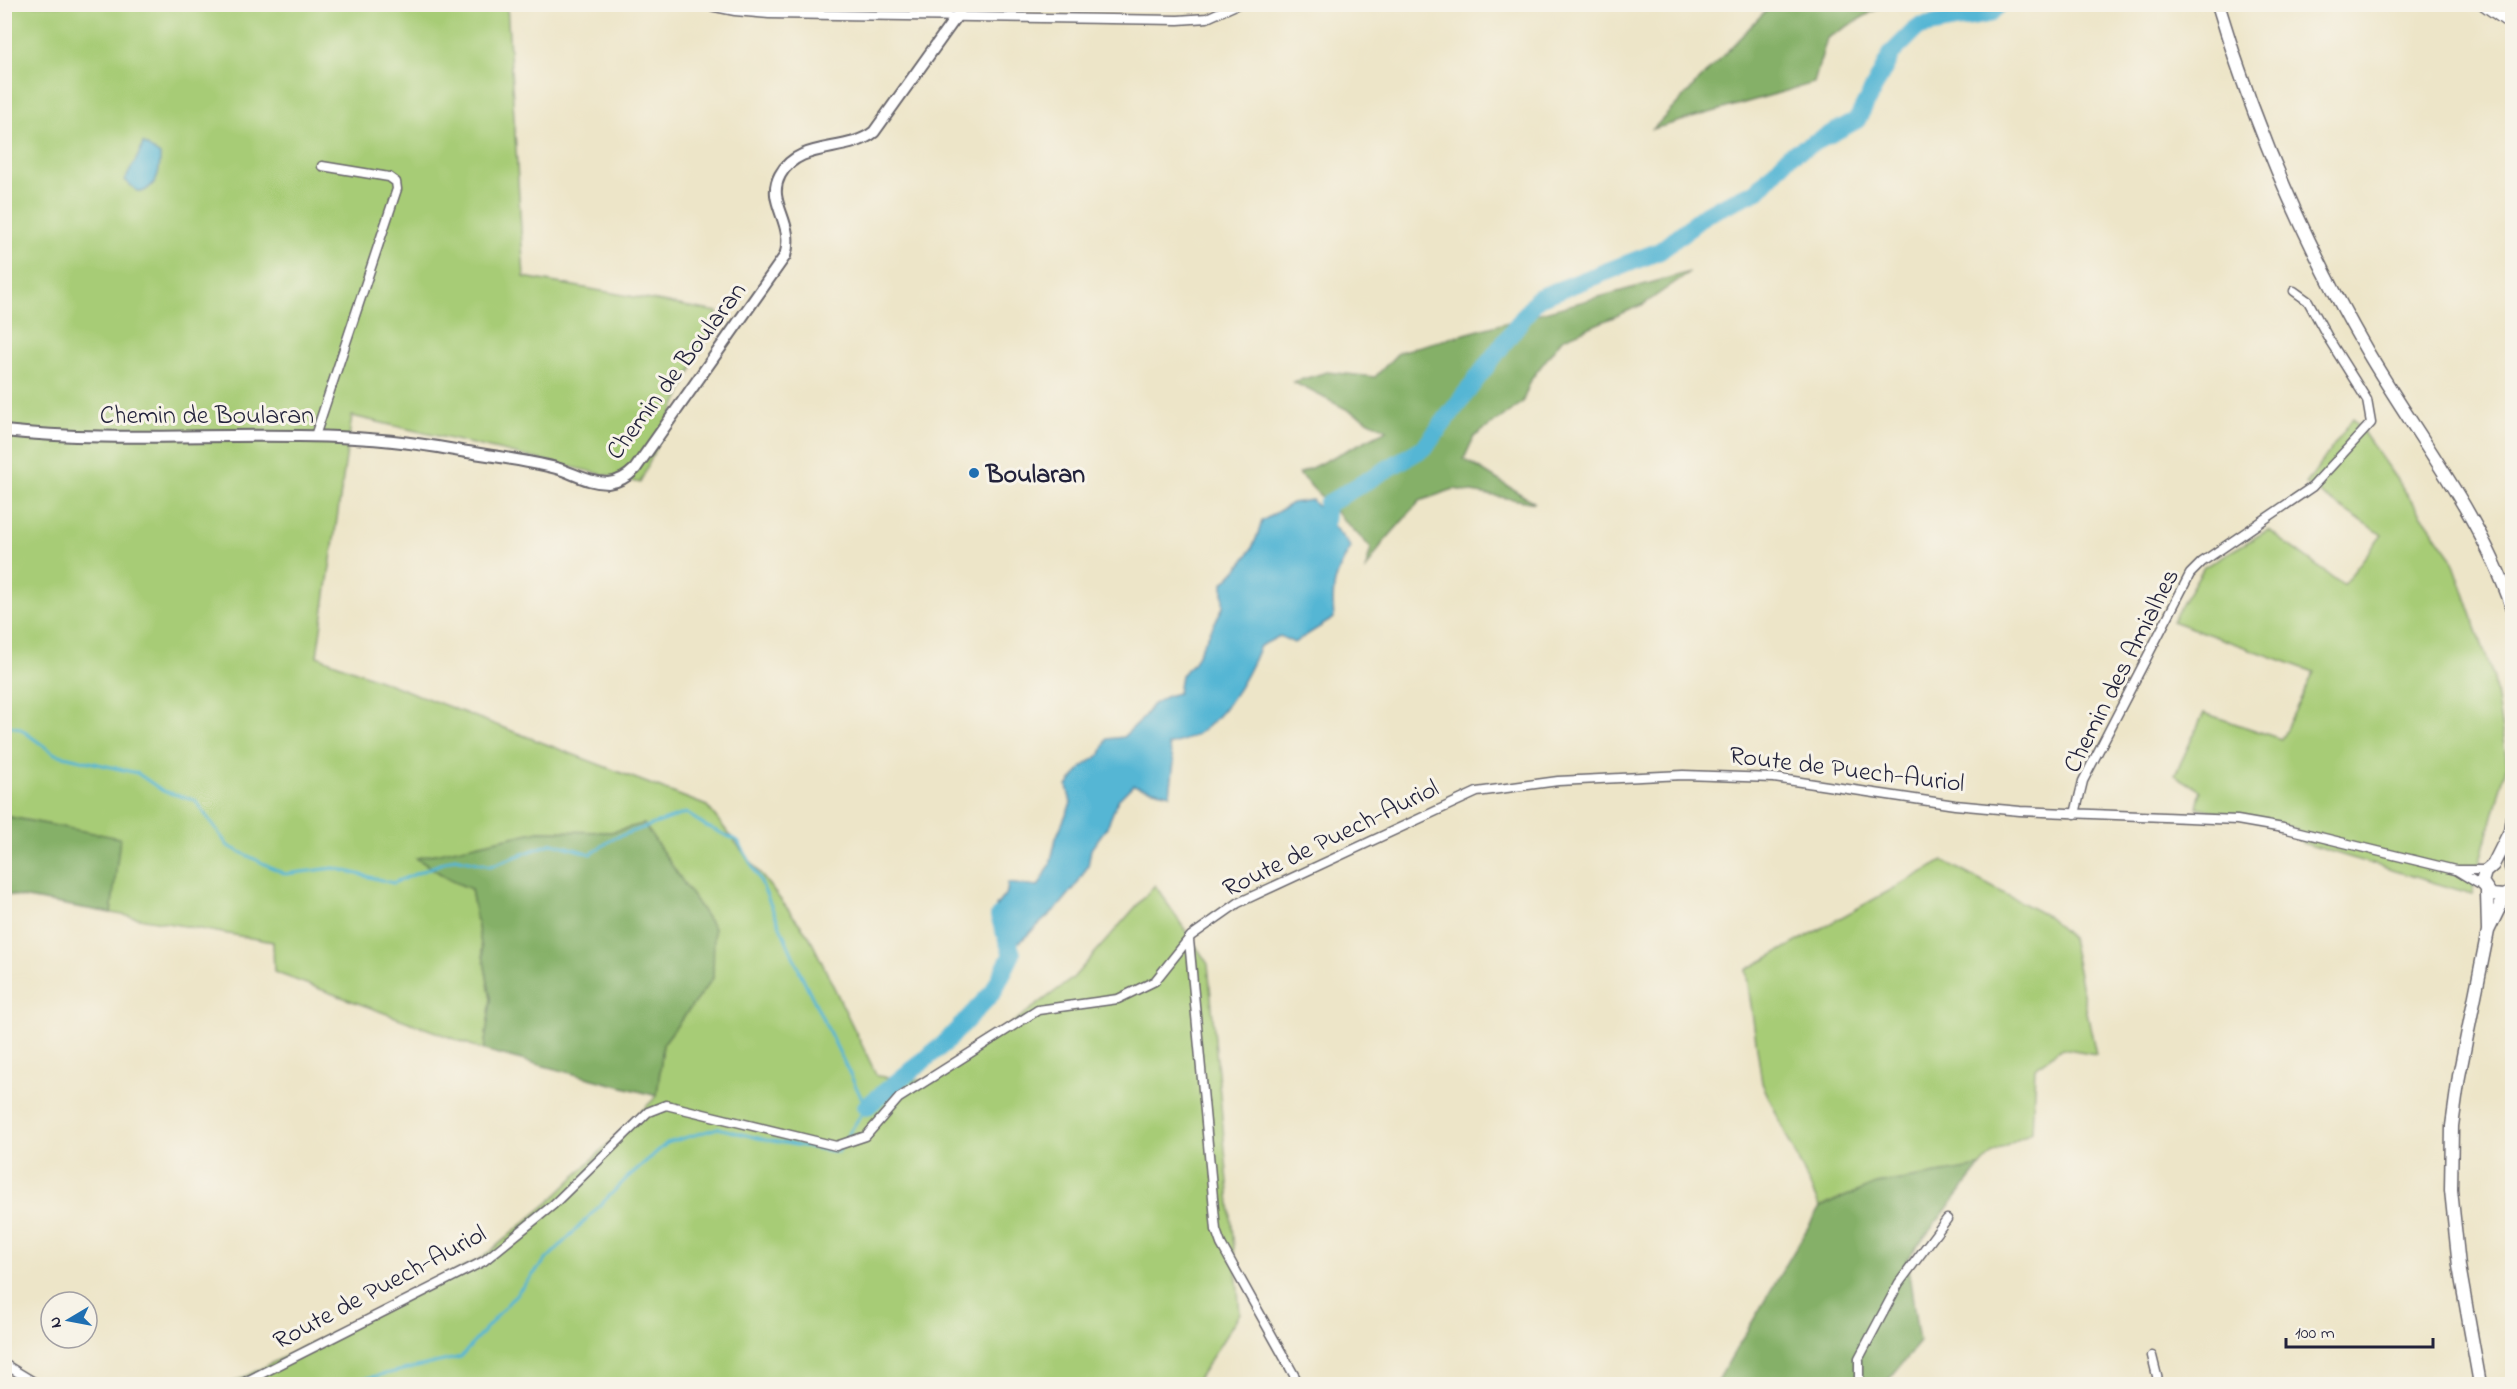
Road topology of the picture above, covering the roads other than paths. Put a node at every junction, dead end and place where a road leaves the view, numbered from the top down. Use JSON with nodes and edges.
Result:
{"nodes":[{"id":1,"x":700,"y":4,"type":"edge"},
{"id":2,"x":962,"y":4,"type":"edge"},
{"id":3,"x":1239,"y":4,"type":"edge"},
{"id":4,"x":2218,"y":4,"type":"edge"},
{"id":5,"x":2484,"y":4,"type":"edge"},
{"id":6,"x":956,"y":17,"type":"junction"},
{"id":7,"x":2512,"y":24,"type":"edge"},
{"id":8,"x":322,"y":166,"type":"dead end"},
{"id":9,"x":2294,"y":291,"type":"dead end"},
{"id":10,"x":4,"y":431,"type":"edge"},
{"id":11,"x":315,"y":436,"type":"junction"},
{"id":12,"x":2512,"y":607,"type":"edge"},
{"id":13,"x":2075,"y":814,"type":"junction"},
{"id":14,"x":2512,"y":817,"type":"edge"},
{"id":15,"x":2510,"y":831,"type":"junction"},
{"id":16,"x":2490,"y":867,"type":"junction"},
{"id":17,"x":2455,"y":870,"type":"junction"},
{"id":18,"x":2512,"y":870,"type":"edge"},
{"id":19,"x":2485,"y":890,"type":"junction"},
{"id":20,"x":2510,"y":894,"type":"edge"},
{"id":21,"x":2488,"y":932,"type":"junction"},
{"id":22,"x":1188,"y":940,"type":"junction"},
{"id":23,"x":1947,"y":1219,"type":"dead end"},
{"id":24,"x":2152,"y":1356,"type":"dead end"},
{"id":25,"x":4,"y":1364,"type":"edge"},
{"id":26,"x":38,"y":1384,"type":"edge"},
{"id":27,"x":241,"y":1384,"type":"edge"},
{"id":28,"x":1299,"y":1384,"type":"edge"},
{"id":29,"x":1858,"y":1384,"type":"edge"},
{"id":30,"x":2159,"y":1384,"type":"edge"},
{"id":31,"x":2480,"y":1384,"type":"edge"}],
"edges":[{"from":1,"to":6,"type":"street"},
{"from":2,"to":6,"type":"street","name":"Chemin de Boularan"},
{"from":3,"to":6,"type":"street"},
{"from":4,"to":12,"type":"main road"},
{"from":5,"to":7,"type":"main road"},
{"from":6,"to":11,"type":"street","name":"Chemin de Boularan"},
{"from":8,"to":11,"type":"street"},
{"from":9,"to":13,"type":"street","name":"Chemin des Amialhes"},
{"from":10,"to":11,"type":"street","name":"Chemin de Boularan"},
{"from":13,"to":17,"type":"street","name":"Route de Puech-Auriol"},
{"from":13,"to":22,"type":"street","name":"Route de Puech-Auriol"},
{"from":14,"to":15,"type":"main road"},
{"from":15,"to":16,"type":"main road"},
{"from":15,"to":18,"type":"main road"},
{"from":16,"to":17,"type":"street"},
{"from":16,"to":18,"type":"main road"},
{"from":16,"to":19,"type":"main road"},
{"from":17,"to":19,"type":"street"},
{"from":19,"to":20,"type":"main road"},
{"from":19,"to":21,"type":"main road"},
{"from":20,"to":21,"type":"main road"},
{"from":21,"to":31,"type":"main road"},
{"from":22,"to":27,"type":"street","name":"Route de Puech-Auriol"},
{"from":22,"to":28,"type":"street"},
{"from":23,"to":29,"type":"street"},
{"from":24,"to":30,"type":"street"},
{"from":25,"to":26,"type":"street"}]}
